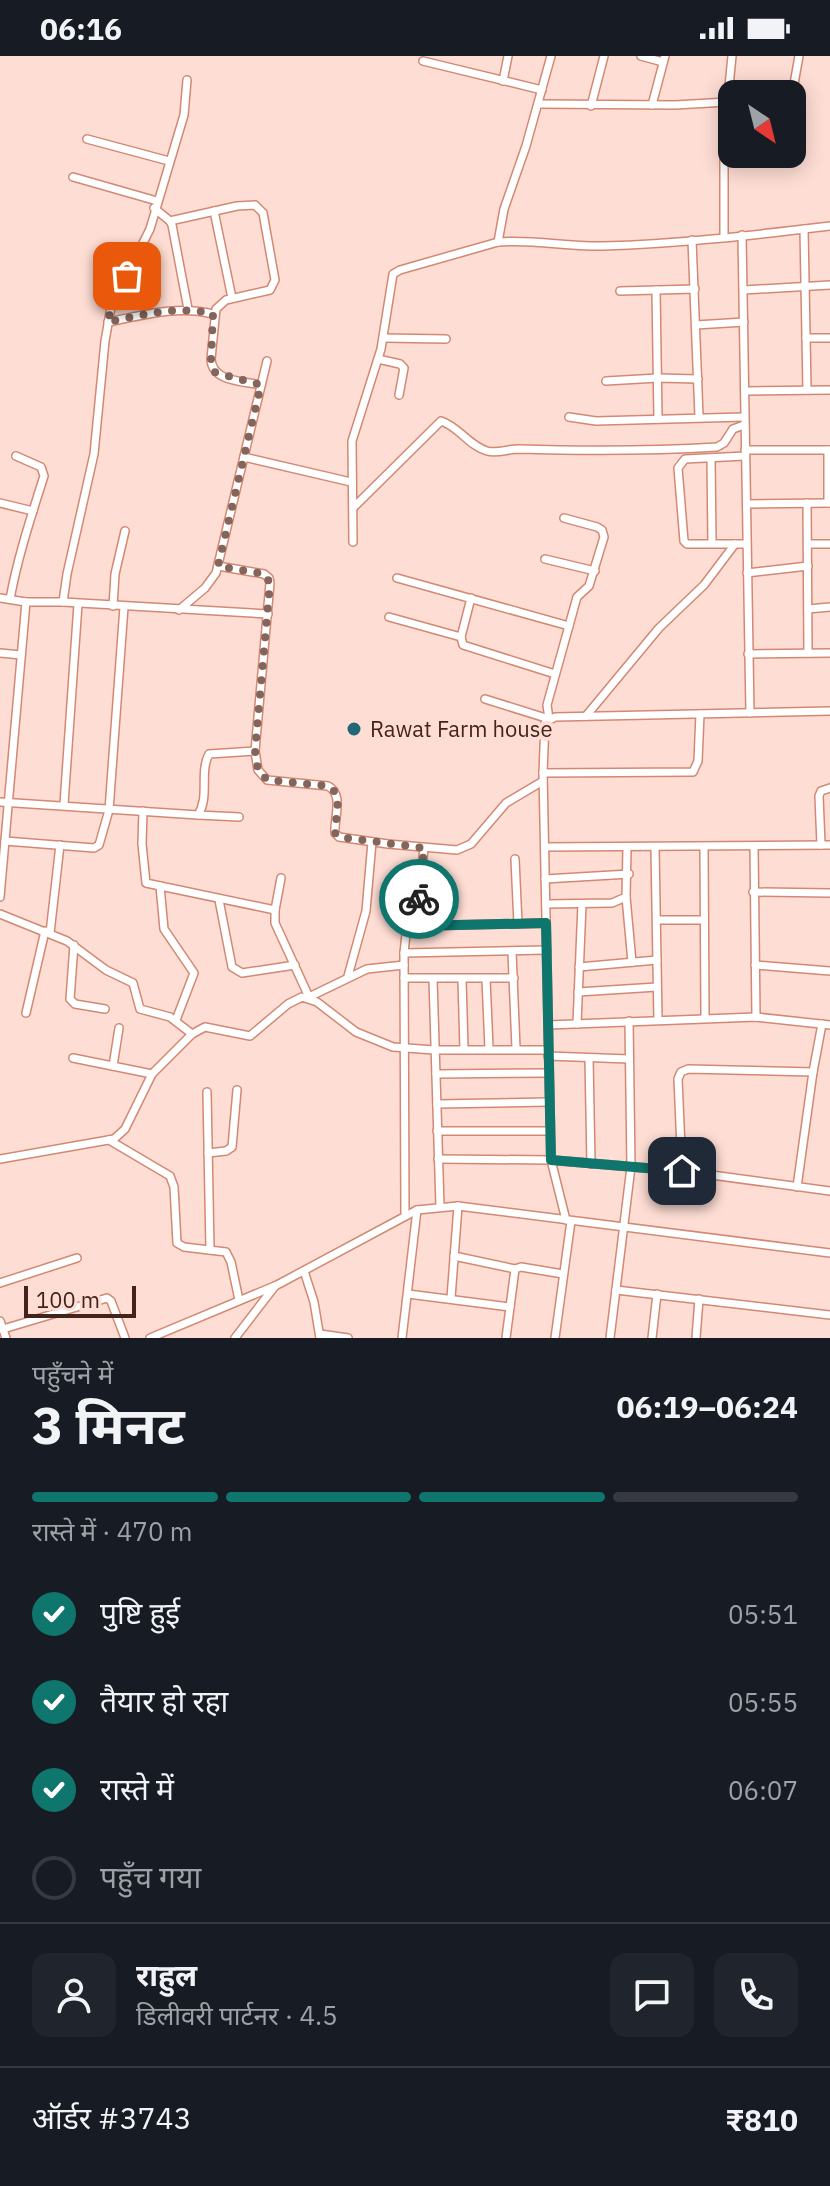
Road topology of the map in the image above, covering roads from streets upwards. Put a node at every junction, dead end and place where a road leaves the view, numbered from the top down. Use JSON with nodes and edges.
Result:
{"nodes":[{"id":1,"x":508,"y":56,"type":"edge"},
{"id":2,"x":551,"y":56,"type":"edge"},
{"id":3,"x":604,"y":56,"type":"edge"},
{"id":4,"x":641,"y":56,"type":"edge"},
{"id":5,"x":732,"y":56,"type":"edge"},
{"id":6,"x":799,"y":56,"type":"edge"},
{"id":7,"x":664,"y":59,"type":"edge"},
{"id":8,"x":423,"y":61,"type":"dead end"},
{"id":9,"x":187,"y":80,"type":"dead end"},
{"id":10,"x":730,"y":80,"type":"edge"},
{"id":11,"x":795,"y":80,"type":"edge"},
{"id":12,"x":503,"y":81,"type":"junction"},
{"id":13,"x":542,"y":90,"type":"junction"},
{"id":14,"x":718,"y":102,"type":"edge"},
{"id":15,"x":538,"y":104,"type":"junction"},
{"id":16,"x":652,"y":105,"type":"junction"},
{"id":17,"x":591,"y":106,"type":"junction"},
{"id":18,"x":87,"y":139,"type":"dead end"},
{"id":19,"x":169,"y":161,"type":"junction"},
{"id":20,"x":726,"y":168,"type":"edge"},
{"id":21,"x":73,"y":177,"type":"dead end"},
{"id":22,"x":156,"y":204,"type":"junction"},
{"id":23,"x":214,"y":211,"type":"junction"},
{"id":24,"x":170,"y":221,"type":"junction"},
{"id":25,"x":830,"y":226,"type":"edge"},
{"id":26,"x":804,"y":229,"type":"junction"},
{"id":27,"x":742,"y":235,"type":"junction"},
{"id":28,"x":724,"y":236,"type":"junction"},
{"id":29,"x":692,"y":240,"type":"junction"},
{"id":30,"x":498,"y":242,"type":"junction"},
{"id":31,"x":830,"y":285,"type":"edge"},
{"id":32,"x":806,"y":287,"type":"junction"},
{"id":33,"x":695,"y":289,"type":"junction"},
{"id":34,"x":656,"y":290,"type":"junction"},
{"id":35,"x":744,"y":290,"type":"junction"},
{"id":36,"x":620,"y":291,"type":"dead end"},
{"id":37,"x":232,"y":298,"type":"junction"},
{"id":38,"x":188,"y":309,"type":"junction"},
{"id":39,"x":213,"y":314,"type":"junction"},
{"id":40,"x":108,"y":322,"type":"junction"},
{"id":41,"x":744,"y":322,"type":"junction"},
{"id":42,"x":696,"y":325,"type":"junction"},
{"id":43,"x":383,"y":338,"type":"junction"},
{"id":44,"x":806,"y":338,"type":"junction"},
{"id":45,"x":830,"y":338,"type":"edge"},
{"id":46,"x":446,"y":339,"type":"dead end"},
{"id":47,"x":378,"y":359,"type":"junction"},
{"id":48,"x":267,"y":361,"type":"dead end"},
{"id":49,"x":658,"y":378,"type":"junction"},
{"id":50,"x":698,"y":379,"type":"junction"},
{"id":51,"x":606,"y":381,"type":"dead end"},
{"id":52,"x":261,"y":385,"type":"junction"},
{"id":53,"x":807,"y":390,"type":"junction"},
{"id":54,"x":830,"y":390,"type":"edge"},
{"id":55,"x":745,"y":391,"type":"junction"},
{"id":56,"x":399,"y":395,"type":"dead end"},
{"id":57,"x":699,"y":416,"type":"junction"},
{"id":58,"x":569,"y":417,"type":"dead end"},
{"id":59,"x":658,"y":419,"type":"junction"},
{"id":60,"x":744,"y":421,"type":"junction"},
{"id":61,"x":829,"y":450,"type":"edge"},
{"id":62,"x":745,"y":453,"type":"junction"},
{"id":63,"x":16,"y":456,"type":"dead end"},
{"id":64,"x":244,"y":457,"type":"junction"},
{"id":65,"x":711,"y":458,"type":"junction"},
{"id":66,"x":351,"y":482,"type":"junction"},
{"id":67,"x":0,"y":503,"type":"edge"},
{"id":68,"x":807,"y":503,"type":"junction"},
{"id":69,"x":829,"y":503,"type":"edge"},
{"id":70,"x":747,"y":504,"type":"junction"},
{"id":71,"x":353,"y":508,"type":"junction"},
{"id":72,"x":33,"y":511,"type":"junction"},
{"id":73,"x":564,"y":518,"type":"dead end"},
{"id":74,"x":125,"y":531,"type":"dead end"},
{"id":75,"x":353,"y":542,"type":"dead end"},
{"id":76,"x":712,"y":543,"type":"junction"},
{"id":77,"x":735,"y":544,"type":"junction"},
{"id":78,"x":746,"y":544,"type":"junction"},
{"id":79,"x":808,"y":544,"type":"junction"},
{"id":80,"x":830,"y":544,"type":"edge"},
{"id":81,"x":545,"y":559,"type":"dead end"},
{"id":82,"x":218,"y":566,"type":"junction"},
{"id":83,"x":808,"y":566,"type":"junction"},
{"id":84,"x":595,"y":571,"type":"junction"},
{"id":85,"x":747,"y":573,"type":"junction"},
{"id":86,"x":397,"y":578,"type":"dead end"},
{"id":87,"x":0,"y":598,"type":"edge"},
{"id":88,"x":471,"y":598,"type":"junction"},
{"id":89,"x":10,"y":599,"type":"junction"},
{"id":90,"x":26,"y":602,"type":"junction"},
{"id":91,"x":63,"y":602,"type":"junction"},
{"id":92,"x":78,"y":604,"type":"junction"},
{"id":93,"x":113,"y":606,"type":"junction"},
{"id":94,"x":124,"y":607,"type":"junction"},
{"id":95,"x":830,"y":607,"type":"edge"},
{"id":96,"x":808,"y":609,"type":"junction"},
{"id":97,"x":179,"y":610,"type":"junction"},
{"id":98,"x":268,"y":614,"type":"junction"},
{"id":99,"x":389,"y":617,"type":"dead end"},
{"id":100,"x":569,"y":626,"type":"junction"},
{"id":101,"x":461,"y":637,"type":"junction"},
{"id":102,"x":0,"y":653,"type":"edge"},
{"id":103,"x":808,"y":653,"type":"junction"},
{"id":104,"x":830,"y":653,"type":"edge"},
{"id":105,"x":748,"y":654,"type":"junction"},
{"id":106,"x":21,"y":655,"type":"junction"},
{"id":107,"x":555,"y":674,"type":"junction"},
{"id":108,"x":485,"y":699,"type":"dead end"},
{"id":109,"x":830,"y":711,"type":"edge"},
{"id":110,"x":750,"y":713,"type":"junction"},
{"id":111,"x":700,"y":714,"type":"junction"},
{"id":112,"x":586,"y":716,"type":"junction"},
{"id":113,"x":549,"y":719,"type":"junction"},
{"id":114,"x":255,"y":751,"type":"junction"},
{"id":115,"x":543,"y":777,"type":"junction"},
{"id":116,"x":830,"y":788,"type":"edge"},
{"id":117,"x":4,"y":803,"type":"edge"},
{"id":118,"x":64,"y":804,"type":"junction"},
{"id":119,"x":109,"y":810,"type":"junction"},
{"id":120,"x":143,"y":811,"type":"junction"},
{"id":121,"x":158,"y":813,"type":"junction"},
{"id":122,"x":198,"y":815,"type":"junction"},
{"id":123,"x":239,"y":817,"type":"dead end"},
{"id":124,"x":143,"y":823,"type":"junction"},
{"id":125,"x":5,"y":841,"type":"junction"},
{"id":126,"x":372,"y":842,"type":"junction"},
{"id":127,"x":60,"y":845,"type":"junction"},
{"id":128,"x":825,"y":845,"type":"edge"},
{"id":129,"x":545,"y":847,"type":"junction"},
{"id":130,"x":704,"y":847,"type":"junction"},
{"id":131,"x":754,"y":847,"type":"junction"},
{"id":132,"x":424,"y":848,"type":"junction"},
{"id":133,"x":627,"y":848,"type":"junction"},
{"id":134,"x":655,"y":848,"type":"junction"},
{"id":135,"x":515,"y":859,"type":"dead end"},
{"id":136,"x":629,"y":874,"type":"junction"},
{"id":137,"x":281,"y":878,"type":"dead end"},
{"id":138,"x":545,"y":879,"type":"junction"},
{"id":139,"x":160,"y":886,"type":"junction"},
{"id":140,"x":753,"y":892,"type":"junction"},
{"id":141,"x":830,"y":893,"type":"edge"},
{"id":142,"x":0,"y":897,"type":"edge"},
{"id":143,"x":626,"y":897,"type":"junction"},
{"id":144,"x":219,"y":900,"type":"junction"},
{"id":145,"x":546,"y":904,"type":"junction"},
{"id":146,"x":582,"y":904,"type":"junction"},
{"id":147,"x":275,"y":910,"type":"junction"},
{"id":148,"x":0,"y":914,"type":"edge"},
{"id":149,"x":658,"y":920,"type":"junction"},
{"id":150,"x":704,"y":920,"type":"junction"},
{"id":151,"x":546,"y":923,"type":"junction"},
{"id":152,"x":518,"y":924,"type":"junction"},
{"id":153,"x":416,"y":926,"type":"junction"},
{"id":154,"x":47,"y":932,"type":"junction"},
{"id":155,"x":74,"y":945,"type":"junction"},
{"id":156,"x":547,"y":950,"type":"junction"},
{"id":157,"x":512,"y":952,"type":"junction"},
{"id":158,"x":404,"y":953,"type":"junction"},
{"id":159,"x":657,"y":960,"type":"junction"},
{"id":160,"x":632,"y":962,"type":"junction"},
{"id":161,"x":295,"y":965,"type":"junction"},
{"id":162,"x":404,"y":965,"type":"junction"},
{"id":163,"x":755,"y":965,"type":"junction"},
{"id":164,"x":579,"y":967,"type":"junction"},
{"id":165,"x":830,"y":971,"type":"edge"},
{"id":166,"x":348,"y":976,"type":"junction"},
{"id":167,"x":404,"y":978,"type":"junction"},
{"id":168,"x":514,"y":978,"type":"junction"},
{"id":169,"x":433,"y":979,"type":"junction"},
{"id":170,"x":462,"y":979,"type":"junction"},
{"id":171,"x":486,"y":979,"type":"junction"},
{"id":172,"x":657,"y":987,"type":"junction"},
{"id":173,"x":578,"y":992,"type":"junction"},
{"id":174,"x":309,"y":997,"type":"junction"},
{"id":175,"x":105,"y":1009,"type":"dead end"},
{"id":176,"x":26,"y":1013,"type":"dead end"},
{"id":177,"x":705,"y":1017,"type":"junction"},
{"id":178,"x":756,"y":1017,"type":"junction"},
{"id":179,"x":176,"y":1020,"type":"junction"},
{"id":180,"x":658,"y":1020,"type":"junction"},
{"id":181,"x":629,"y":1021,"type":"junction"},
{"id":182,"x":577,"y":1024,"type":"junction"},
{"id":183,"x":548,"y":1025,"type":"junction"},
{"id":184,"x":826,"y":1025,"type":"edge"},
{"id":185,"x":119,"y":1028,"type":"dead end"},
{"id":186,"x":192,"y":1034,"type":"junction"},
{"id":187,"x":405,"y":1048,"type":"junction"},
{"id":188,"x":489,"y":1048,"type":"junction"},
{"id":189,"x":516,"y":1048,"type":"junction"},
{"id":190,"x":464,"y":1049,"type":"junction"},
{"id":191,"x":434,"y":1050,"type":"junction"},
{"id":192,"x":548,"y":1053,"type":"junction"},
{"id":193,"x":73,"y":1058,"type":"dead end"},
{"id":194,"x":589,"y":1058,"type":"junction"},
{"id":195,"x":629,"y":1059,"type":"junction"},
{"id":196,"x":113,"y":1066,"type":"junction"},
{"id":197,"x":813,"y":1072,"type":"junction"},
{"id":198,"x":548,"y":1073,"type":"junction"},
{"id":199,"x":152,"y":1074,"type":"junction"},
{"id":200,"x":436,"y":1074,"type":"junction"},
{"id":201,"x":237,"y":1090,"type":"dead end"},
{"id":202,"x":207,"y":1092,"type":"dead end"},
{"id":203,"x":549,"y":1102,"type":"junction"},
{"id":204,"x":437,"y":1104,"type":"junction"},
{"id":205,"x":437,"y":1131,"type":"junction"},
{"id":206,"x":550,"y":1131,"type":"junction"},
{"id":207,"x":109,"y":1140,"type":"junction"},
{"id":208,"x":208,"y":1153,"type":"junction"},
{"id":209,"x":0,"y":1159,"type":"edge"},
{"id":210,"x":438,"y":1159,"type":"junction"},
{"id":211,"x":551,"y":1160,"type":"junction"},
{"id":212,"x":591,"y":1164,"type":"junction"},
{"id":213,"x":631,"y":1167,"type":"junction"},
{"id":214,"x":682,"y":1171,"type":"junction"},
{"id":215,"x":797,"y":1187,"type":"junction"},
{"id":216,"x":830,"y":1191,"type":"edge"},
{"id":217,"x":440,"y":1206,"type":"junction"},
{"id":218,"x":458,"y":1206,"type":"junction"},
{"id":219,"x":417,"y":1210,"type":"junction"},
{"id":220,"x":405,"y":1216,"type":"junction"},
{"id":221,"x":569,"y":1220,"type":"junction"},
{"id":222,"x":623,"y":1228,"type":"junction"},
{"id":223,"x":210,"y":1250,"type":"junction"},
{"id":224,"x":830,"y":1253,"type":"edge"},
{"id":225,"x":454,"y":1256,"type":"junction"},
{"id":226,"x":77,"y":1258,"type":"dead end"},
{"id":227,"x":515,"y":1269,"type":"junction"},
{"id":228,"x":304,"y":1271,"type":"junction"},
{"id":229,"x":563,"y":1274,"type":"junction"},
{"id":230,"x":0,"y":1283,"type":"edge"},
{"id":231,"x":277,"y":1285,"type":"junction"},
{"id":232,"x":616,"y":1290,"type":"junction"},
{"id":233,"x":408,"y":1294,"type":"junction"},
{"id":234,"x":657,"y":1294,"type":"junction"},
{"id":235,"x":451,"y":1298,"type":"junction"},
{"id":236,"x":699,"y":1299,"type":"junction"},
{"id":237,"x":239,"y":1300,"type":"junction"},
{"id":238,"x":510,"y":1307,"type":"junction"},
{"id":239,"x":830,"y":1315,"type":"edge"},
{"id":240,"x":2,"y":1325,"type":"edge"},
{"id":241,"x":174,"y":1334,"type":"edge"},
{"id":242,"x":320,"y":1336,"type":"edge"},
{"id":243,"x":6,"y":1338,"type":"edge"},
{"id":244,"x":125,"y":1338,"type":"edge"},
{"id":245,"x":150,"y":1338,"type":"edge"},
{"id":246,"x":235,"y":1338,"type":"edge"},
{"id":247,"x":348,"y":1338,"type":"edge"},
{"id":248,"x":402,"y":1338,"type":"edge"},
{"id":249,"x":506,"y":1338,"type":"edge"},
{"id":250,"x":555,"y":1338,"type":"edge"},
{"id":251,"x":610,"y":1338,"type":"edge"},
{"id":252,"x":652,"y":1338,"type":"edge"},
{"id":253,"x":696,"y":1338,"type":"edge"}],
"edges":[{"from":1,"to":12,"type":"street"},
{"from":2,"to":13,"type":"street"},
{"from":3,"to":17,"type":"street"},
{"from":4,"to":7,"type":"street"},
{"from":5,"to":10,"type":"street"},
{"from":6,"to":11,"type":"street"},
{"from":7,"to":16,"type":"street"},
{"from":8,"to":12,"type":"street"},
{"from":9,"to":19,"type":"street"},
{"from":12,"to":13,"type":"street"},
{"from":13,"to":15,"type":"street"},
{"from":14,"to":16,"type":"street"},
{"from":15,"to":17,"type":"street"},
{"from":15,"to":30,"type":"street"},
{"from":16,"to":17,"type":"street"},
{"from":18,"to":19,"type":"street"},
{"from":19,"to":22,"type":"street"},
{"from":20,"to":28,"type":"street"},
{"from":21,"to":22,"type":"street"},
{"from":22,"to":24,"type":"street"},
{"from":22,"to":40,"type":"street"},
{"from":23,"to":24,"type":"street"},
{"from":23,"to":37,"type":"street"},
{"from":23,"to":37,"type":"street"},
{"from":24,"to":38,"type":"street"},
{"from":25,"to":26,"type":"street"},
{"from":26,"to":27,"type":"street"},
{"from":26,"to":32,"type":"street"},
{"from":27,"to":28,"type":"street"},
{"from":27,"to":35,"type":"street"},
{"from":28,"to":29,"type":"street"},
{"from":29,"to":30,"type":"street"},
{"from":29,"to":33,"type":"street"},
{"from":30,"to":43,"type":"street"},
{"from":31,"to":32,"type":"street"},
{"from":32,"to":35,"type":"street"},
{"from":32,"to":44,"type":"street"},
{"from":33,"to":34,"type":"street"},
{"from":33,"to":42,"type":"street"},
{"from":34,"to":36,"type":"street"},
{"from":34,"to":49,"type":"street"},
{"from":35,"to":41,"type":"street"},
{"from":37,"to":39,"type":"street"},
{"from":38,"to":39,"type":"street"},
{"from":38,"to":40,"type":"street"},
{"from":39,"to":52,"type":"street"},
{"from":40,"to":91,"type":"street"},
{"from":41,"to":42,"type":"street"},
{"from":41,"to":55,"type":"street"},
{"from":42,"to":50,"type":"street"},
{"from":43,"to":46,"type":"street"},
{"from":43,"to":47,"type":"street"},
{"from":44,"to":45,"type":"street"},
{"from":44,"to":53,"type":"street"},
{"from":47,"to":56,"type":"street"},
{"from":47,"to":66,"type":"street"},
{"from":48,"to":52,"type":"street"},
{"from":49,"to":50,"type":"street"},
{"from":49,"to":51,"type":"street"},
{"from":49,"to":59,"type":"street"},
{"from":50,"to":57,"type":"street"},
{"from":52,"to":64,"type":"street"},
{"from":53,"to":54,"type":"street"},
{"from":53,"to":55,"type":"street"},
{"from":55,"to":60,"type":"street"},
{"from":57,"to":59,"type":"street"},
{"from":57,"to":60,"type":"street"},
{"from":58,"to":59,"type":"street"},
{"from":60,"to":62,"type":"street"},
{"from":60,"to":71,"type":"street"},
{"from":61,"to":62,"type":"street"},
{"from":61,"to":69,"type":"street"},
{"from":62,"to":65,"type":"street"},
{"from":62,"to":70,"type":"street"},
{"from":63,"to":72,"type":"street"},
{"from":64,"to":66,"type":"street"},
{"from":64,"to":82,"type":"street"},
{"from":65,"to":76,"type":"street"},
{"from":65,"to":76,"type":"street"},
{"from":66,"to":71,"type":"street"},
{"from":67,"to":72,"type":"street"},
{"from":68,"to":69,"type":"street"},
{"from":68,"to":70,"type":"street"},
{"from":68,"to":79,"type":"street"},
{"from":70,"to":78,"type":"street"},
{"from":71,"to":75,"type":"street"},
{"from":72,"to":89,"type":"street"},
{"from":73,"to":84,"type":"street"},
{"from":74,"to":93,"type":"street"},
{"from":76,"to":77,"type":"street"},
{"from":77,"to":78,"type":"street"},
{"from":77,"to":112,"type":"street"},
{"from":78,"to":85,"type":"street"},
{"from":79,"to":80,"type":"street"},
{"from":79,"to":83,"type":"street"},
{"from":81,"to":84,"type":"street"},
{"from":82,"to":97,"type":"street"},
{"from":82,"to":98,"type":"street"},
{"from":83,"to":85,"type":"street"},
{"from":83,"to":96,"type":"street"},
{"from":84,"to":100,"type":"street"},
{"from":85,"to":105,"type":"street"},
{"from":86,"to":88,"type":"street"},
{"from":87,"to":89,"type":"street"},
{"from":88,"to":100,"type":"street"},
{"from":88,"to":101,"type":"street"},
{"from":89,"to":90,"type":"street"},
{"from":90,"to":91,"type":"street"},
{"from":90,"to":106,"type":"street"},
{"from":91,"to":92,"type":"street"},
{"from":92,"to":93,"type":"street"},
{"from":92,"to":118,"type":"street"},
{"from":93,"to":94,"type":"street"},
{"from":94,"to":97,"type":"street"},
{"from":94,"to":119,"type":"street"},
{"from":95,"to":96,"type":"street"},
{"from":96,"to":103,"type":"street"},
{"from":97,"to":98,"type":"street"},
{"from":98,"to":114,"type":"street"},
{"from":99,"to":101,"type":"street"},
{"from":100,"to":107,"type":"street"},
{"from":101,"to":107,"type":"street"},
{"from":102,"to":106,"type":"street"},
{"from":103,"to":104,"type":"street"},
{"from":103,"to":105,"type":"street"},
{"from":105,"to":110,"type":"street"},
{"from":106,"to":117,"type":"street"},
{"from":107,"to":113,"type":"street"},
{"from":108,"to":113,"type":"street"},
{"from":109,"to":110,"type":"street"},
{"from":110,"to":111,"type":"street"},
{"from":111,"to":112,"type":"street"},
{"from":111,"to":115,"type":"street"},
{"from":112,"to":113,"type":"street"},
{"from":113,"to":115,"type":"street"},
{"from":114,"to":122,"type":"street"},
{"from":114,"to":126,"type":"street"},
{"from":115,"to":129,"type":"street"},
{"from":115,"to":132,"type":"street"},
{"from":116,"to":128,"type":"street"},
{"from":117,"to":118,"type":"street"},
{"from":117,"to":125,"type":"street"},
{"from":118,"to":119,"type":"street"},
{"from":119,"to":120,"type":"street"},
{"from":119,"to":127,"type":"street"},
{"from":120,"to":121,"type":"street"},
{"from":120,"to":124,"type":"street"},
{"from":121,"to":122,"type":"street"},
{"from":121,"to":124,"type":"street"},
{"from":122,"to":123,"type":"street"},
{"from":124,"to":139,"type":"street"},
{"from":125,"to":127,"type":"street"},
{"from":125,"to":142,"type":"street"},
{"from":126,"to":132,"type":"street"},
{"from":126,"to":166,"type":"street"},
{"from":127,"to":154,"type":"street"},
{"from":128,"to":131,"type":"street"},
{"from":129,"to":133,"type":"street"},
{"from":129,"to":138,"type":"street"},
{"from":130,"to":131,"type":"street"},
{"from":130,"to":134,"type":"street"},
{"from":130,"to":150,"type":"street"},
{"from":131,"to":140,"type":"street"},
{"from":132,"to":153,"type":"street"},
{"from":133,"to":134,"type":"street"},
{"from":133,"to":136,"type":"street"},
{"from":134,"to":149,"type":"street"},
{"from":135,"to":152,"type":"street"},
{"from":136,"to":138,"type":"street"},
{"from":136,"to":143,"type":"street"},
{"from":137,"to":147,"type":"street"},
{"from":138,"to":145,"type":"street"},
{"from":139,"to":144,"type":"street"},
{"from":139,"to":179,"type":"street"},
{"from":140,"to":141,"type":"street"},
{"from":140,"to":163,"type":"street"},
{"from":143,"to":146,"type":"street"},
{"from":143,"to":160,"type":"street"},
{"from":144,"to":147,"type":"street"},
{"from":144,"to":161,"type":"street"},
{"from":145,"to":146,"type":"street"},
{"from":145,"to":151,"type":"street"},
{"from":146,"to":164,"type":"street"},
{"from":147,"to":161,"type":"street"},
{"from":148,"to":154,"type":"street"},
{"from":149,"to":150,"type":"street"},
{"from":149,"to":159,"type":"street"},
{"from":150,"to":177,"type":"street"},
{"from":151,"to":152,"type":"street"},
{"from":151,"to":156,"type":"street"},
{"from":152,"to":153,"type":"street"},
{"from":153,"to":158,"type":"street"},
{"from":154,"to":155,"type":"street"},
{"from":154,"to":176,"type":"street"},
{"from":155,"to":175,"type":"street"},
{"from":155,"to":179,"type":"street"},
{"from":156,"to":157,"type":"street"},
{"from":156,"to":183,"type":"street"},
{"from":157,"to":158,"type":"street"},
{"from":157,"to":168,"type":"street"},
{"from":158,"to":162,"type":"street"},
{"from":159,"to":160,"type":"street"},
{"from":159,"to":172,"type":"street"},
{"from":160,"to":164,"type":"street"},
{"from":161,"to":174,"type":"street"},
{"from":162,"to":166,"type":"street"},
{"from":162,"to":167,"type":"street"},
{"from":163,"to":165,"type":"street"},
{"from":163,"to":178,"type":"street"},
{"from":164,"to":173,"type":"street"},
{"from":166,"to":174,"type":"street"},
{"from":167,"to":169,"type":"street"},
{"from":167,"to":187,"type":"street"},
{"from":168,"to":171,"type":"street"},
{"from":168,"to":189,"type":"street"},
{"from":169,"to":170,"type":"street"},
{"from":169,"to":191,"type":"street"},
{"from":170,"to":171,"type":"street"},
{"from":170,"to":190,"type":"street"},
{"from":171,"to":188,"type":"street"},
{"from":172,"to":173,"type":"street"},
{"from":172,"to":180,"type":"street"},
{"from":173,"to":182,"type":"street"},
{"from":174,"to":186,"type":"street"},
{"from":174,"to":187,"type":"street"},
{"from":177,"to":178,"type":"street"},
{"from":177,"to":180,"type":"street"},
{"from":178,"to":184,"type":"street"},
{"from":179,"to":186,"type":"street"},
{"from":180,"to":181,"type":"street"},
{"from":181,"to":182,"type":"street"},
{"from":181,"to":195,"type":"street"},
{"from":182,"to":183,"type":"street"},
{"from":183,"to":192,"type":"street"},
{"from":184,"to":197,"type":"street"},
{"from":185,"to":196,"type":"street"},
{"from":186,"to":199,"type":"street"},
{"from":187,"to":191,"type":"street"},
{"from":187,"to":220,"type":"street"},
{"from":188,"to":189,"type":"street"},
{"from":188,"to":190,"type":"street"},
{"from":189,"to":192,"type":"street"},
{"from":190,"to":191,"type":"street"},
{"from":191,"to":200,"type":"street"},
{"from":192,"to":194,"type":"street"},
{"from":192,"to":198,"type":"street"},
{"from":193,"to":196,"type":"street"},
{"from":194,"to":195,"type":"street"},
{"from":194,"to":212,"type":"street"},
{"from":195,"to":213,"type":"street"},
{"from":196,"to":199,"type":"street"},
{"from":197,"to":214,"type":"street"},
{"from":197,"to":215,"type":"street"},
{"from":198,"to":200,"type":"street"},
{"from":198,"to":203,"type":"street"},
{"from":199,"to":207,"type":"street"},
{"from":200,"to":204,"type":"street"},
{"from":201,"to":208,"type":"street"},
{"from":202,"to":208,"type":"street"},
{"from":203,"to":204,"type":"street"},
{"from":203,"to":206,"type":"street"},
{"from":204,"to":205,"type":"street"},
{"from":205,"to":206,"type":"street"},
{"from":205,"to":210,"type":"street"},
{"from":206,"to":211,"type":"street"},
{"from":207,"to":209,"type":"street"},
{"from":207,"to":223,"type":"street"},
{"from":208,"to":223,"type":"street"},
{"from":210,"to":211,"type":"street"},
{"from":210,"to":217,"type":"street"},
{"from":211,"to":212,"type":"street"},
{"from":211,"to":221,"type":"street"},
{"from":212,"to":213,"type":"street"},
{"from":213,"to":214,"type":"street"},
{"from":213,"to":222,"type":"street"},
{"from":214,"to":215,"type":"street"},
{"from":215,"to":216,"type":"street"},
{"from":217,"to":218,"type":"street"},
{"from":217,"to":219,"type":"street"},
{"from":218,"to":221,"type":"street"},
{"from":218,"to":225,"type":"street"},
{"from":219,"to":220,"type":"street"},
{"from":219,"to":233,"type":"street"},
{"from":220,"to":228,"type":"street"},
{"from":221,"to":222,"type":"street"},
{"from":221,"to":229,"type":"street"},
{"from":222,"to":224,"type":"street"},
{"from":222,"to":232,"type":"street"},
{"from":223,"to":237,"type":"street"},
{"from":225,"to":227,"type":"street"},
{"from":225,"to":235,"type":"street"},
{"from":226,"to":230,"type":"street"},
{"from":227,"to":229,"type":"street"},
{"from":227,"to":238,"type":"street"},
{"from":228,"to":231,"type":"street"},
{"from":228,"to":242,"type":"street"},
{"from":229,"to":250,"type":"street"},
{"from":231,"to":237,"type":"street"},
{"from":231,"to":246,"type":"street"},
{"from":232,"to":234,"type":"street"},
{"from":232,"to":251,"type":"street"},
{"from":233,"to":235,"type":"street"},
{"from":233,"to":248,"type":"street"},
{"from":234,"to":236,"type":"street"},
{"from":234,"to":252,"type":"street"},
{"from":235,"to":238,"type":"street"},
{"from":236,"to":239,"type":"street"},
{"from":236,"to":253,"type":"street"},
{"from":237,"to":241,"type":"street"},
{"from":238,"to":249,"type":"street"},
{"from":240,"to":243,"type":"street"},
{"from":240,"to":244,"type":"street"},
{"from":241,"to":245,"type":"street"},
{"from":242,"to":247,"type":"street"}]}
